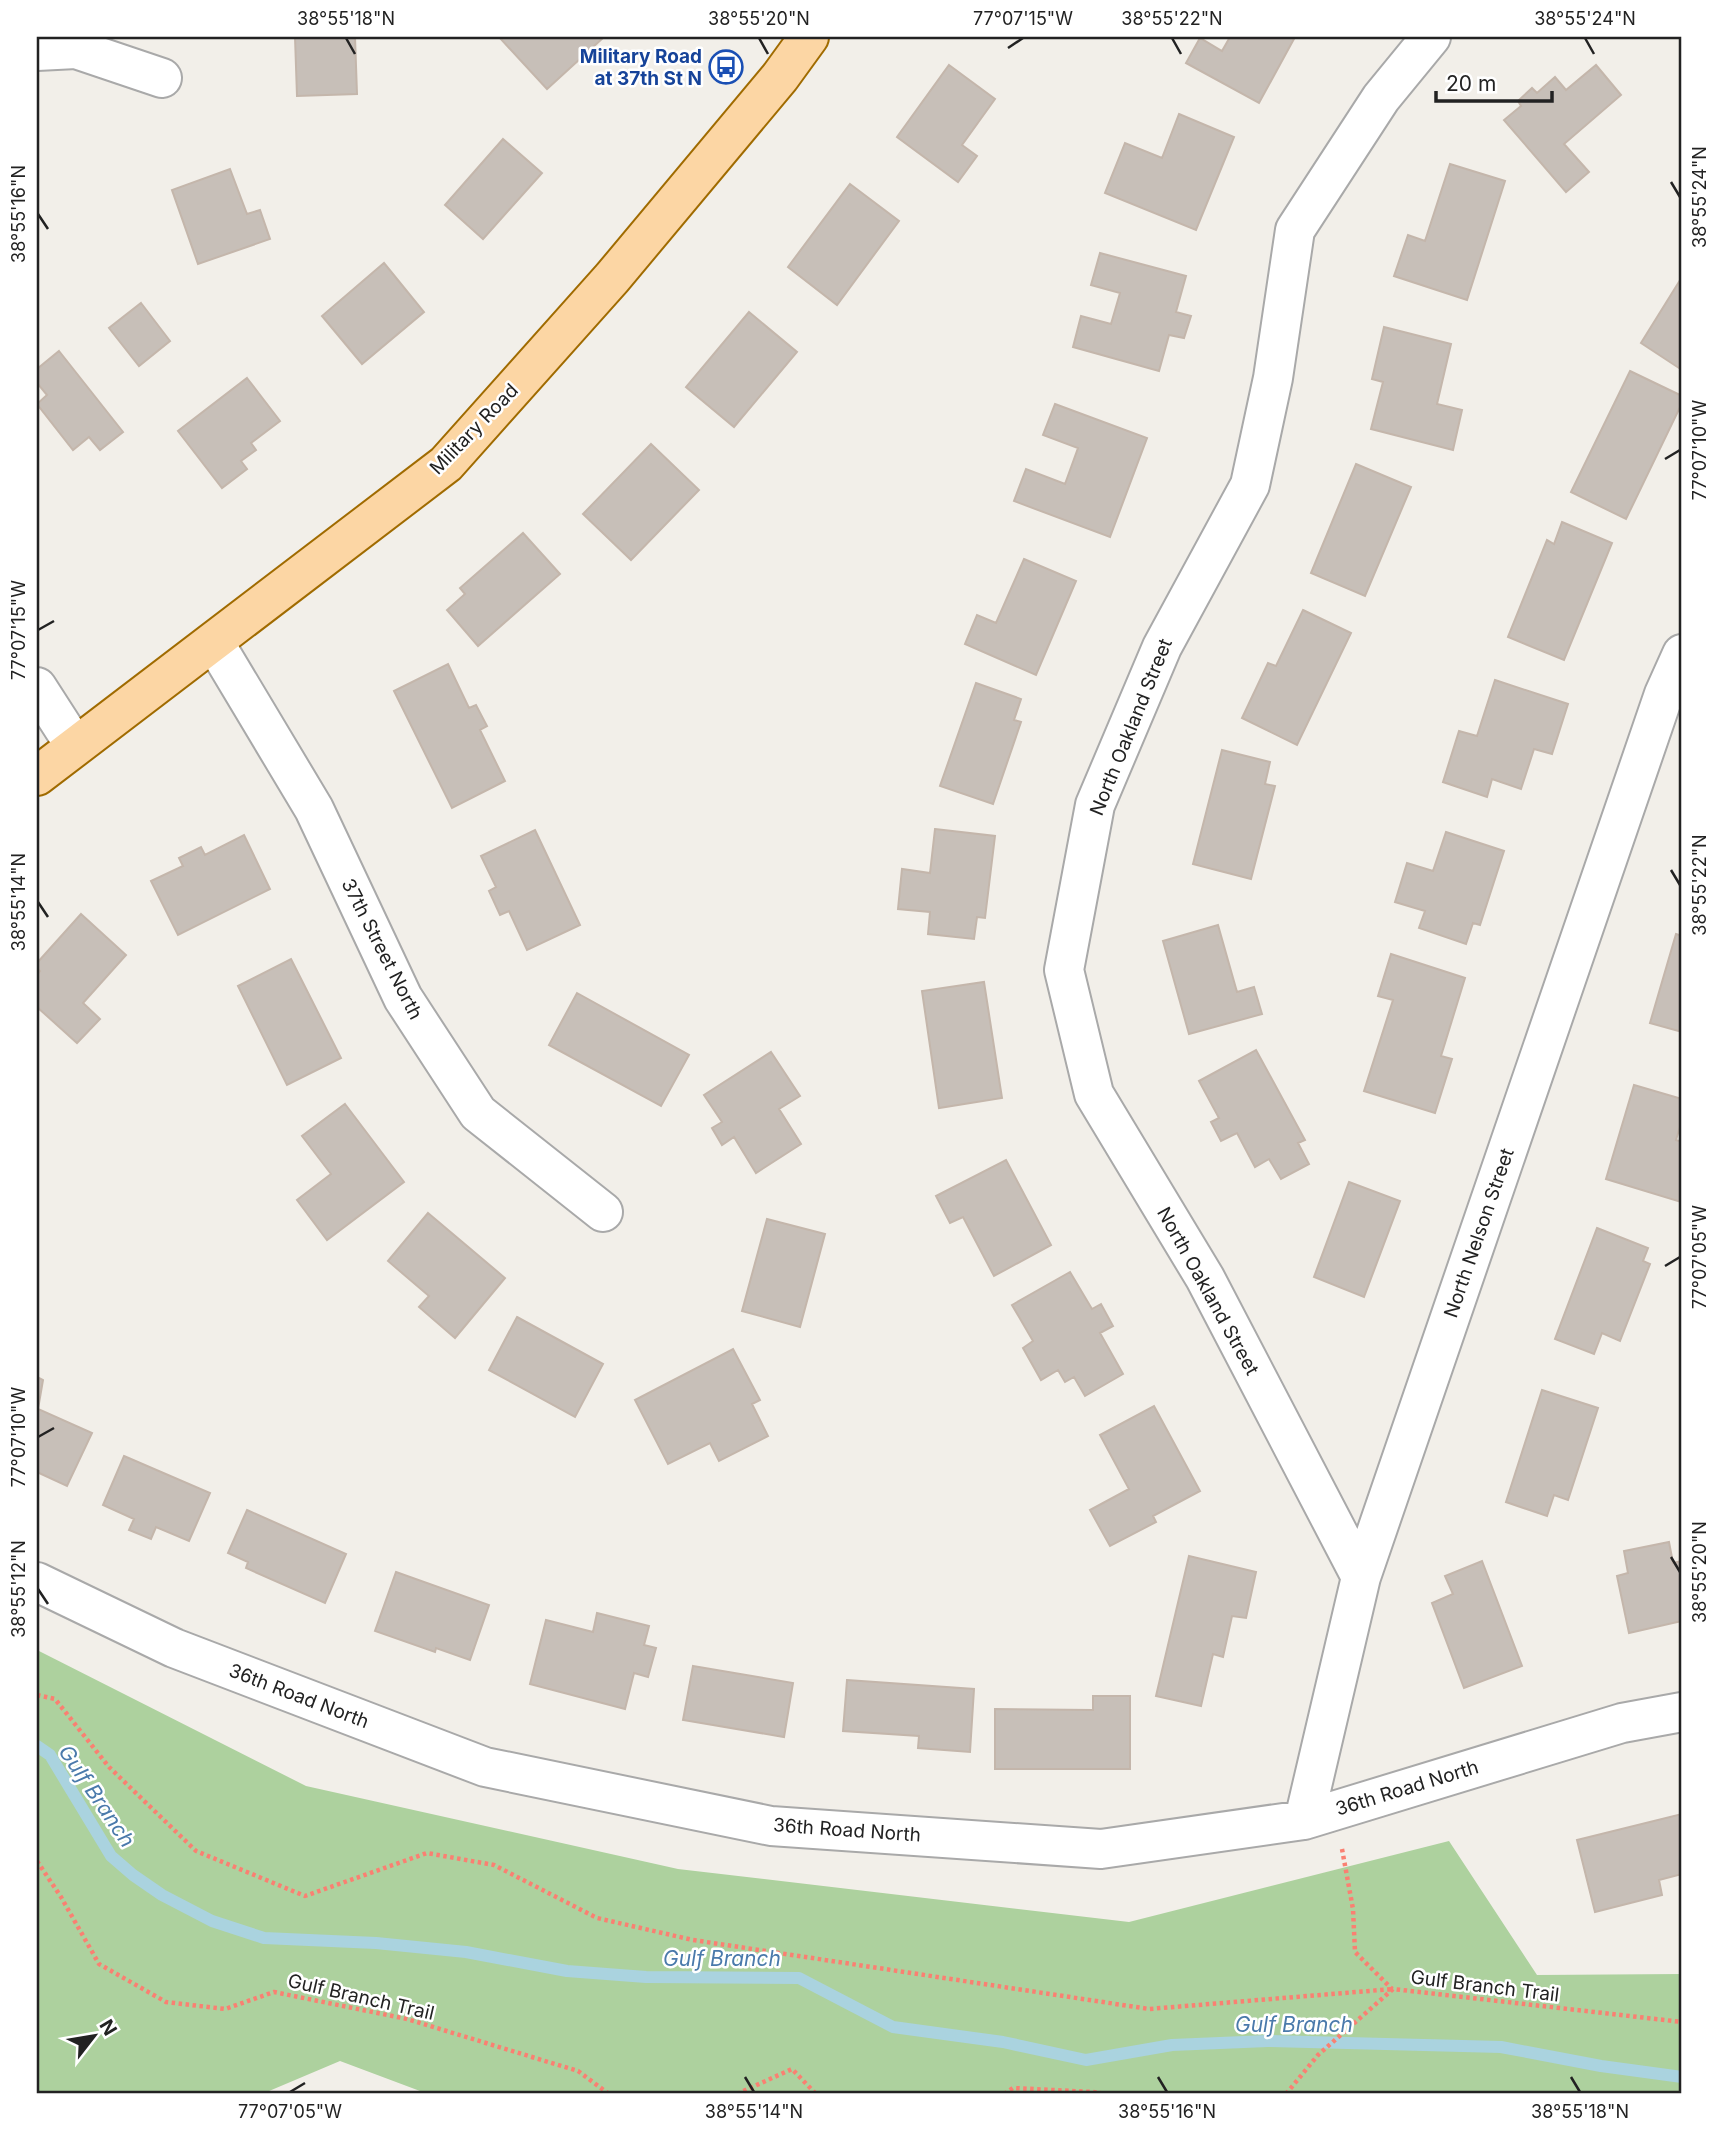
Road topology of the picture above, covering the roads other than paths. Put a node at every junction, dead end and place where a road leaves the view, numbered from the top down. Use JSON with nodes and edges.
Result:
{"nodes":[{"id":1,"x":809,"y":37,"type":"edge"},
{"id":2,"x":1431,"y":37,"type":"edge"},
{"id":3,"x":37,"y":51,"type":"edge"},
{"id":4,"x":162,"y":78,"type":"dead end"},
{"id":5,"x":214,"y":642,"type":"junction"},
{"id":6,"x":1682,"y":654,"type":"edge"},
{"id":7,"x":37,"y":687,"type":"edge"},
{"id":8,"x":75,"y":746,"type":"junction"},
{"id":9,"x":37,"y":776,"type":"edge"},
{"id":10,"x":603,"y":1212,"type":"dead end"},
{"id":11,"x":1361,"y":1577,"type":"junction"},
{"id":12,"x":37,"y":1583,"type":"edge"},
{"id":13,"x":1682,"y":1712,"type":"edge"},
{"id":14,"x":1320,"y":1815,"type":"junction"}],
"edges":[{"from":1,"to":5,"type":"main road","name":"Military Road"},
{"from":2,"to":11,"type":"street","name":"North Oakland Street"},
{"from":3,"to":4,"type":"street"},
{"from":5,"to":8,"type":"main road","name":"Military Road"},
{"from":5,"to":10,"type":"street","name":"37th Street North"},
{"from":6,"to":11,"type":"street","name":"North Nelson Street"},
{"from":7,"to":8,"type":"street"},
{"from":8,"to":9,"type":"main road","name":"Military Road"},
{"from":11,"to":14,"type":"street","name":"North Nelson Street"},
{"from":12,"to":14,"type":"street","name":"36th Road North"},
{"from":13,"to":14,"type":"street","name":"36th Road North"}]}
